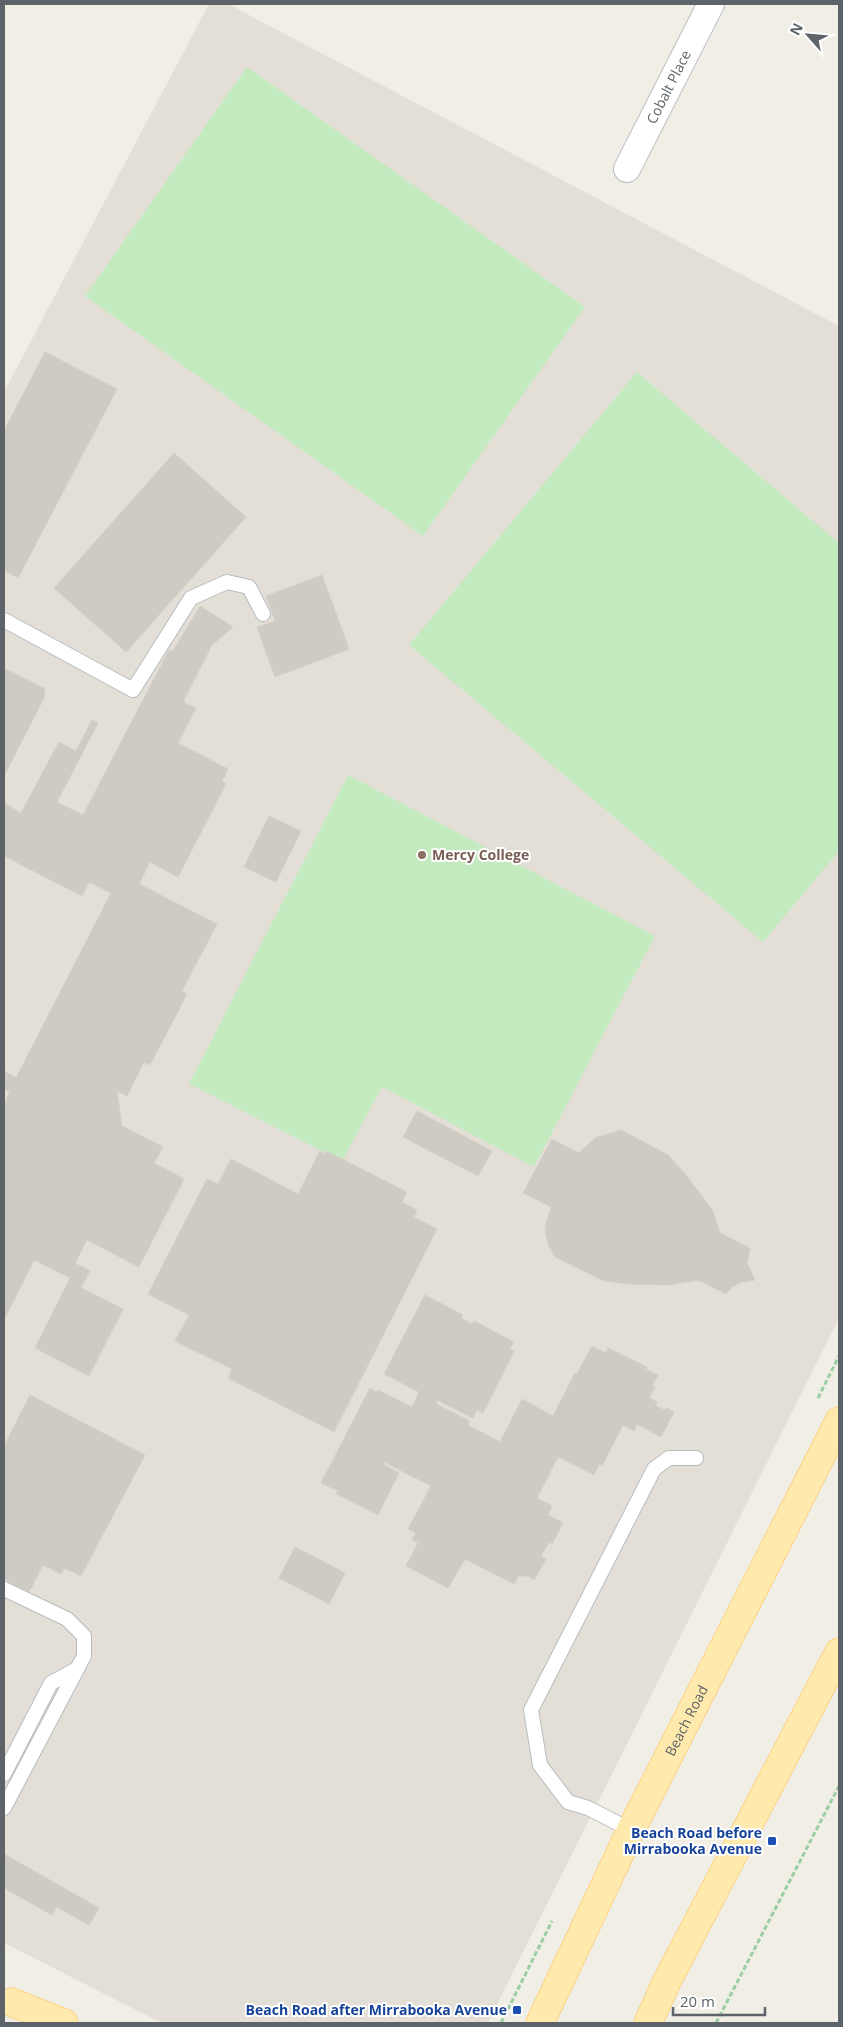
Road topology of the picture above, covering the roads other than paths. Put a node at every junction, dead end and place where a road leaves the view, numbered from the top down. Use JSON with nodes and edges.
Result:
{"nodes":[{"id":1,"x":711,"y":4,"type":"edge"},
{"id":2,"x":627,"y":169,"type":"dead end"},
{"id":3,"x":263,"y":614,"type":"dead end"},
{"id":4,"x":4,"y":620,"type":"edge"},
{"id":5,"x":839,"y":1421,"type":"edge"},
{"id":6,"x":696,"y":1458,"type":"dead end"},
{"id":7,"x":4,"y":1588,"type":"edge"},
{"id":8,"x":839,"y":1652,"type":"edge"},
{"id":9,"x":77,"y":1669,"type":"junction"},
{"id":10,"x":4,"y":1774,"type":"edge"},
{"id":11,"x":4,"y":1808,"type":"edge"},
{"id":12,"x":631,"y":1830,"type":"junction"},
{"id":13,"x":668,"y":1981,"type":"junction"},
{"id":14,"x":7,"y":2000,"type":"edge"},
{"id":15,"x":51,"y":2023,"type":"edge"},
{"id":16,"x":64,"y":2023,"type":"edge"},
{"id":17,"x":540,"y":2023,"type":"edge"},
{"id":18,"x":648,"y":2023,"type":"edge"},
{"id":19,"x":658,"y":2023,"type":"edge"}],
"edges":[{"from":1,"to":2,"type":"street","name":"Cobalt Place"},
{"from":3,"to":4,"type":"lane"},
{"from":5,"to":12,"type":"main road","name":"Beach Road"},
{"from":6,"to":12,"type":"lane"},
{"from":7,"to":9,"type":"lane"},
{"from":8,"to":13,"type":"main road"},
{"from":9,"to":10,"type":"lane"},
{"from":9,"to":11,"type":"lane"},
{"from":12,"to":17,"type":"main road","name":"Beach Road"},
{"from":13,"to":18,"type":"main road"},
{"from":13,"to":19,"type":"main road"},
{"from":14,"to":15,"type":"main road"},
{"from":14,"to":16,"type":"main road"}]}
